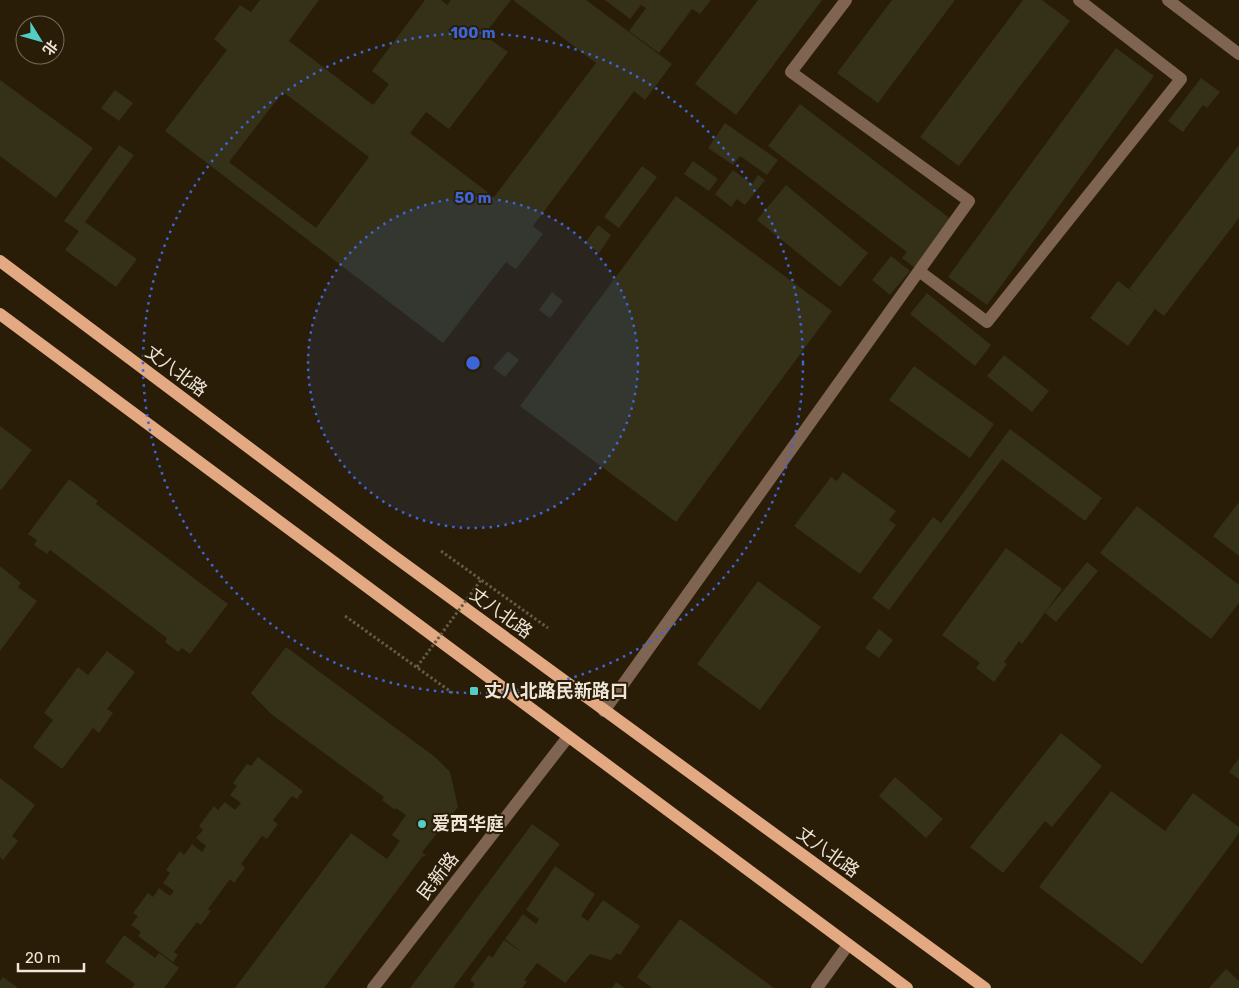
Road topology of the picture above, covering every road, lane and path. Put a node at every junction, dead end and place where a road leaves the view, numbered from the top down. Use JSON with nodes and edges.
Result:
{"nodes":[{"id":1,"x":846,"y":0,"type":"edge"},
{"id":2,"x":1079,"y":0,"type":"edge"},
{"id":3,"x":1168,"y":0,"type":"edge"},
{"id":4,"x":1239,"y":54,"type":"edge"},
{"id":5,"x":0,"y":261,"type":"edge"},
{"id":6,"x":919,"y":271,"type":"junction"},
{"id":7,"x":0,"y":314,"type":"edge"},
{"id":8,"x":441,"y":551,"type":"dead end"},
{"id":9,"x":481,"y":580,"type":"junction"},
{"id":10,"x":346,"y":616,"type":"dead end"},
{"id":11,"x":548,"y":628,"type":"dead end"},
{"id":12,"x":417,"y":667,"type":"junction"},
{"id":13,"x":454,"y":694,"type":"dead end"},
{"id":14,"x":604,"y":711,"type":"junction"},
{"id":15,"x":568,"y":737,"type":"junction"},
{"id":16,"x":848,"y":945,"type":"junction"},
{"id":17,"x":373,"y":988,"type":"edge"},
{"id":18,"x":817,"y":988,"type":"edge"},
{"id":19,"x":906,"y":988,"type":"edge"},
{"id":20,"x":985,"y":988,"type":"edge"}],
"edges":[{"from":1,"to":6,"type":"street"},
{"from":2,"to":6,"type":"street"},
{"from":3,"to":4,"type":"street"},
{"from":5,"to":14,"type":"main road","name":"丈八北路"},
{"from":6,"to":14,"type":"street"},
{"from":7,"to":15,"type":"main road"},
{"from":8,"to":9,"type":"path"},
{"from":9,"to":11,"type":"path"},
{"from":9,"to":12,"type":"path","bridge":true},
{"from":10,"to":12,"type":"path"},
{"from":12,"to":13,"type":"path"},
{"from":14,"to":20,"type":"main road","name":"丈八北路"},
{"from":15,"to":16,"type":"main road"},
{"from":15,"to":17,"type":"street","name":"民新路"},
{"from":16,"to":18,"type":"street"},
{"from":16,"to":19,"type":"main road"}]}
